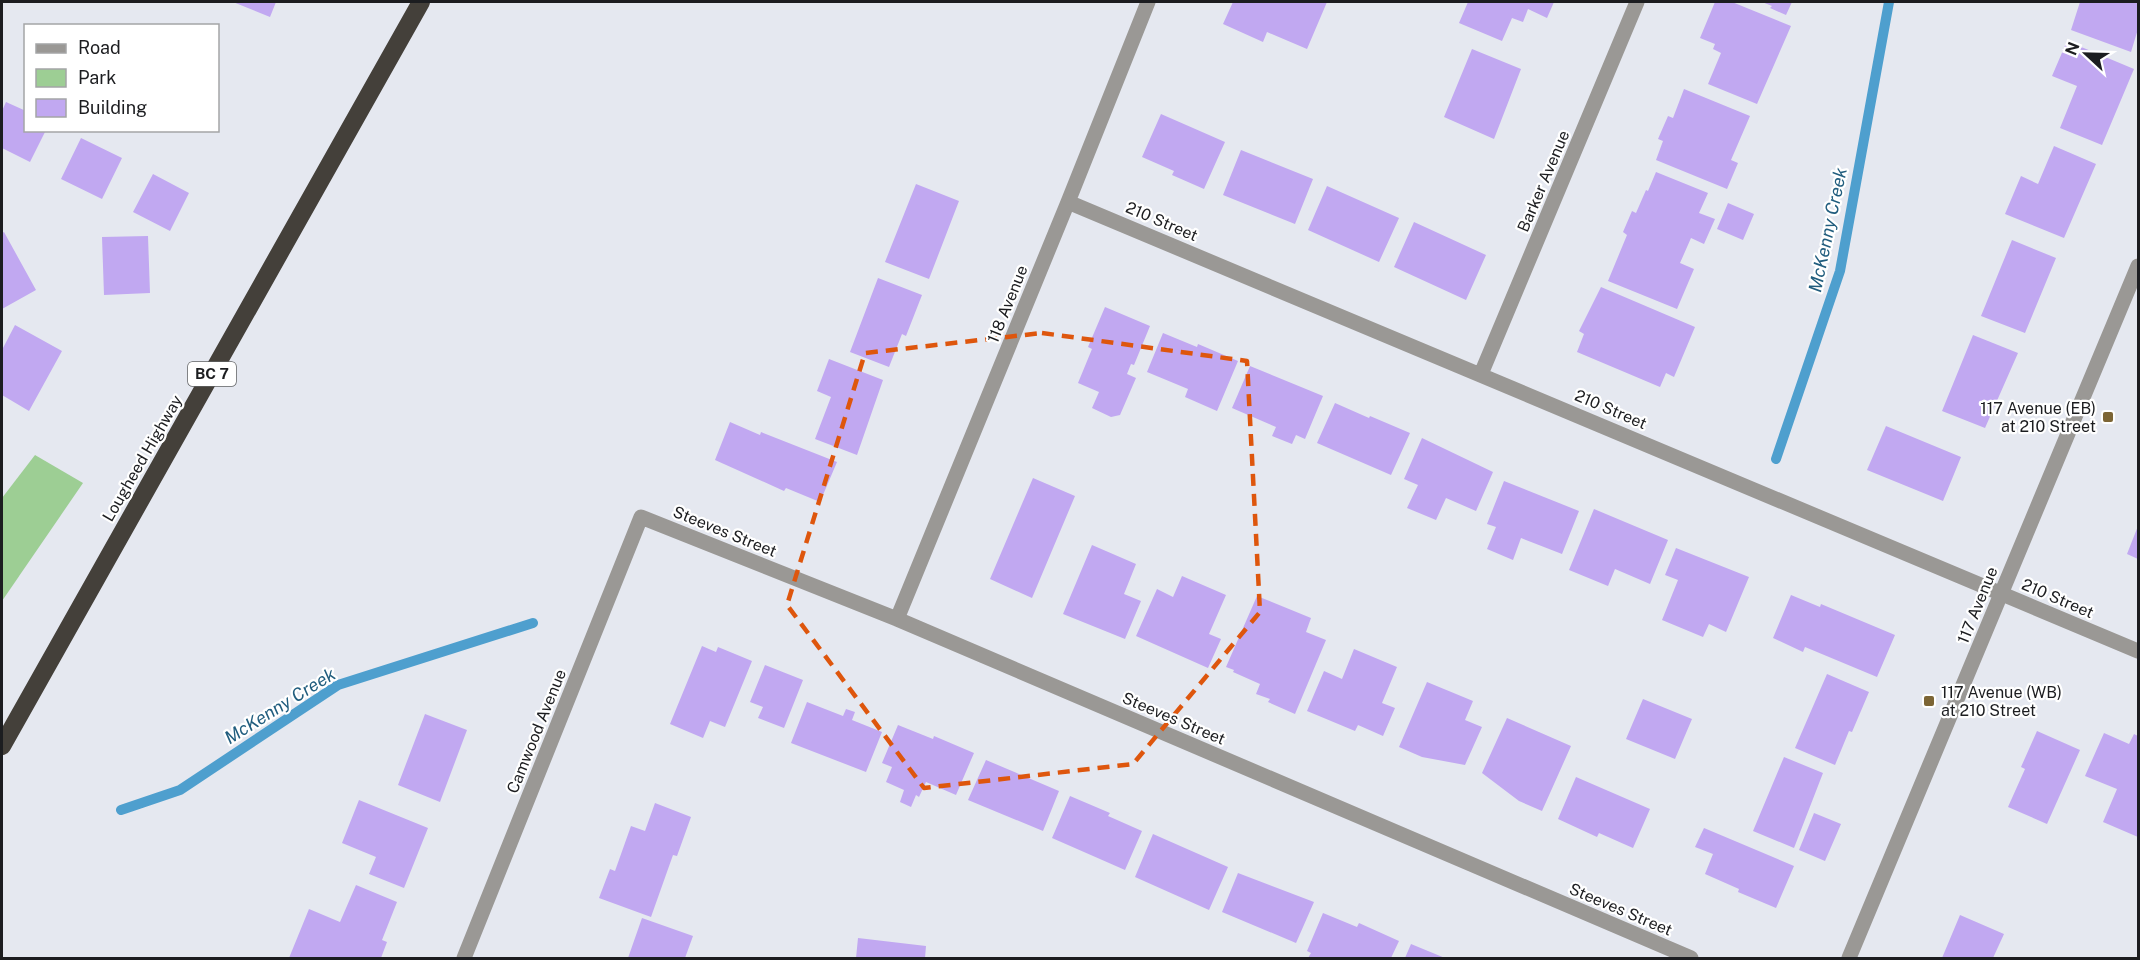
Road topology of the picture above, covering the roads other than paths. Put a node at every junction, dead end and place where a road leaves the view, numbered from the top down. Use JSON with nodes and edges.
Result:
{"nodes":[{"id":1,"x":421,"y":2,"type":"edge"},
{"id":2,"x":1148,"y":2,"type":"edge"},
{"id":3,"x":1637,"y":2,"type":"edge"},
{"id":4,"x":1068,"y":202,"type":"junction"},
{"id":5,"x":2139,"y":266,"type":"edge"},
{"id":6,"x":1481,"y":374,"type":"junction"},
{"id":7,"x":642,"y":517,"type":"joint"},
{"id":8,"x":2001,"y":593,"type":"junction"},
{"id":9,"x":897,"y":619,"type":"junction"},
{"id":10,"x":2139,"y":651,"type":"edge"},
{"id":11,"x":2,"y":746,"type":"edge"},
{"id":12,"x":464,"y":958,"type":"edge"},
{"id":13,"x":1691,"y":958,"type":"edge"},
{"id":14,"x":1850,"y":958,"type":"edge"}],
"edges":[{"from":1,"to":11,"type":"highway","name":"Lougheed Highway","number":"BC 7"},
{"from":2,"to":4,"type":"street","name":"118 Avenue"},
{"from":3,"to":6,"type":"street","name":"Barker Avenue"},
{"from":4,"to":6,"type":"street","name":"210 Street"},
{"from":4,"to":9,"type":"street","name":"118 Avenue"},
{"from":5,"to":8,"type":"street","name":"117 Avenue"},
{"from":6,"to":8,"type":"street","name":"210 Street"},
{"from":7,"to":9,"type":"street","name":"Steeves Street"},
{"from":7,"to":12,"type":"street","name":"Camwood Avenue"},
{"from":8,"to":10,"type":"street","name":"210 Street"},
{"from":8,"to":14,"type":"street","name":"117 Avenue"},
{"from":9,"to":13,"type":"street","name":"Steeves Street"}]}
